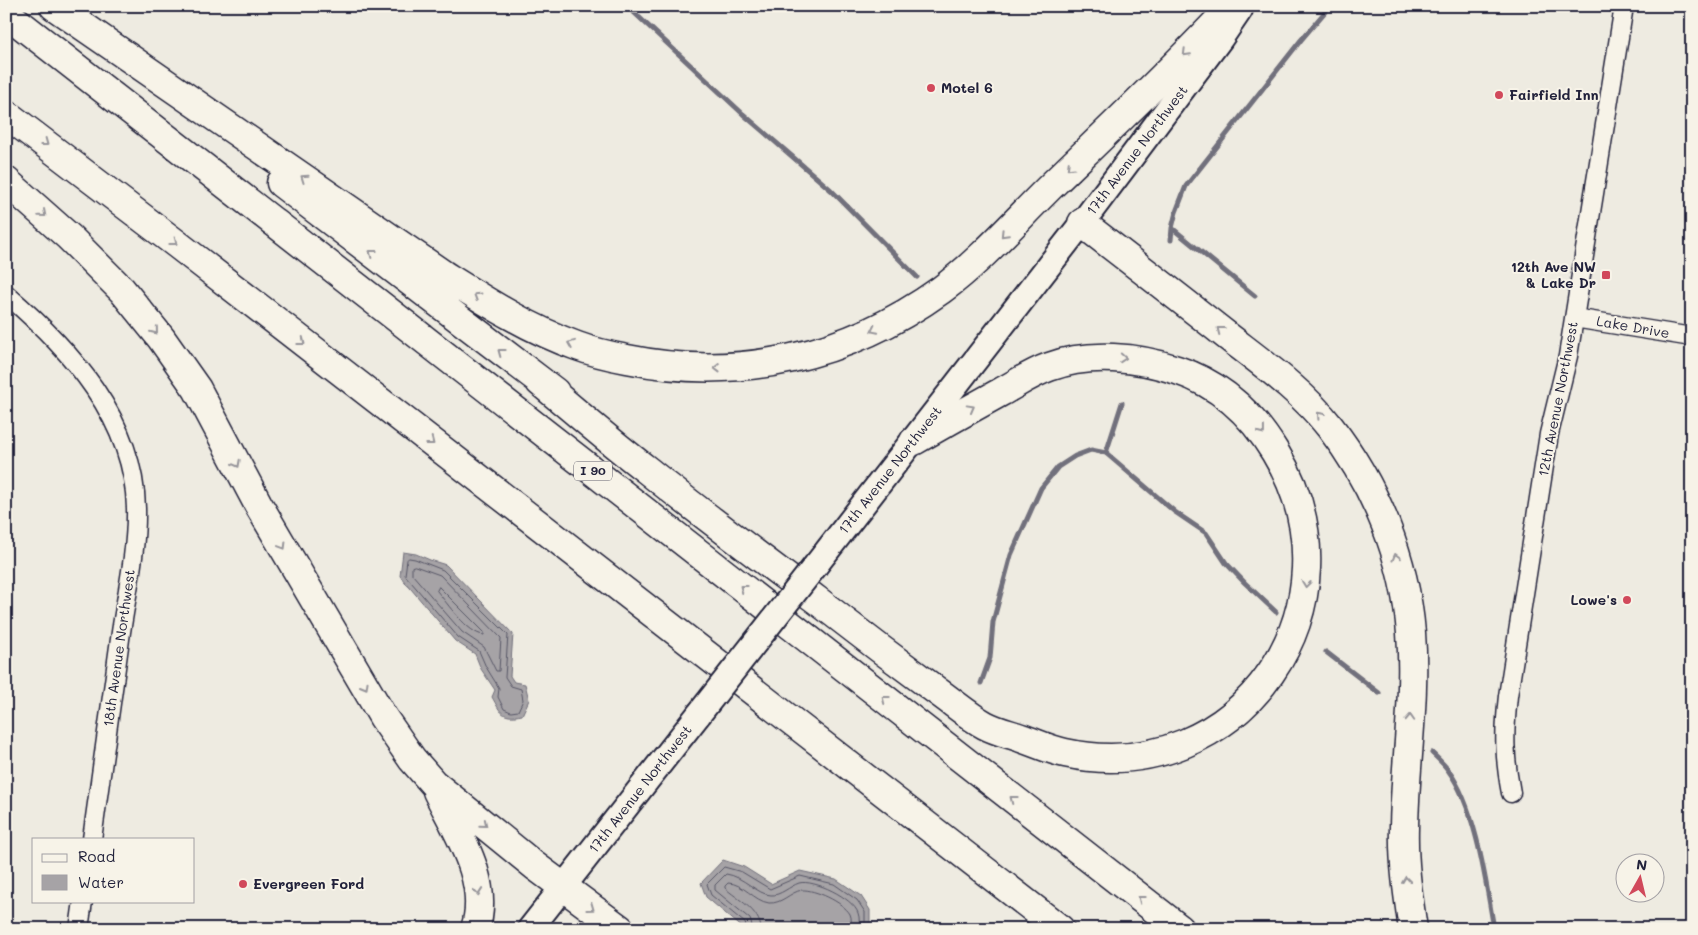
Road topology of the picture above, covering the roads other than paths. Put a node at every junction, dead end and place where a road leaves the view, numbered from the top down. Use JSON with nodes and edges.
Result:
{"nodes":[{"id":1,"x":49,"y":6,"type":"edge"},
{"id":2,"x":54,"y":6,"type":"edge"},
{"id":3,"x":1232,"y":6,"type":"edge"},
{"id":4,"x":1242,"y":6,"type":"edge"},
{"id":5,"x":1624,"y":6,"type":"edge"},
{"id":6,"x":6,"y":13,"type":"edge"},
{"id":7,"x":6,"y":114,"type":"edge"},
{"id":8,"x":6,"y":181,"type":"edge"},
{"id":9,"x":1082,"y":223,"type":"junction"},
{"id":10,"x":6,"y":294,"type":"edge"},
{"id":11,"x":1574,"y":318,"type":"junction"},
{"id":12,"x":1692,"y":337,"type":"edge"},
{"id":13,"x":914,"y":441,"type":"junction"},
{"id":14,"x":433,"y":783,"type":"junction"},
{"id":15,"x":1511,"y":793,"type":"dead end"},
{"id":16,"x":92,"y":838,"type":"edge"},
{"id":17,"x":563,"y":887,"type":"junction"},
{"id":18,"x":83,"y":902,"type":"edge"},
{"id":19,"x":79,"y":929,"type":"edge"},
{"id":20,"x":475,"y":929,"type":"edge"},
{"id":21,"x":530,"y":929,"type":"edge"},
{"id":22,"x":620,"y":929,"type":"edge"},
{"id":23,"x":1060,"y":929,"type":"edge"},
{"id":24,"x":1180,"y":929,"type":"edge"},
{"id":25,"x":1413,"y":929,"type":"edge"}],
"edges":[{"from":13,"to":1,"type":"highway","one_way":true},
{"from":3,"to":2,"type":"highway","one_way":true},
{"from":4,"to":9,"type":"main road","name":"17th Avenue Northwest"},
{"from":5,"to":11,"type":"street","name":"12th Avenue Northwest"},
{"from":24,"to":6,"type":"highway","number":"I 90","one_way":true},
{"from":7,"to":23,"type":"highway","one_way":true},
{"from":8,"to":14,"type":"highway","one_way":true},
{"from":9,"to":13,"type":"main road","name":"17th Avenue Northwest"},
{"from":25,"to":9,"type":"highway","one_way":true},
{"from":10,"to":16,"type":"street","name":"18th Avenue Northwest"},
{"from":11,"to":12,"type":"street","name":"Lake Drive"},
{"from":11,"to":15,"type":"street","name":"12th Avenue Northwest"},
{"from":13,"to":17,"type":"main road","name":"17th Avenue Northwest","bridge":true},
{"from":14,"to":17,"type":"highway","one_way":true},
{"from":14,"to":20,"type":"highway","one_way":true},
{"from":17,"to":21,"type":"main road","name":"17th Avenue Northwest"},
{"from":17,"to":22,"type":"highway","one_way":true},
{"from":18,"to":19,"type":"street"}]}
